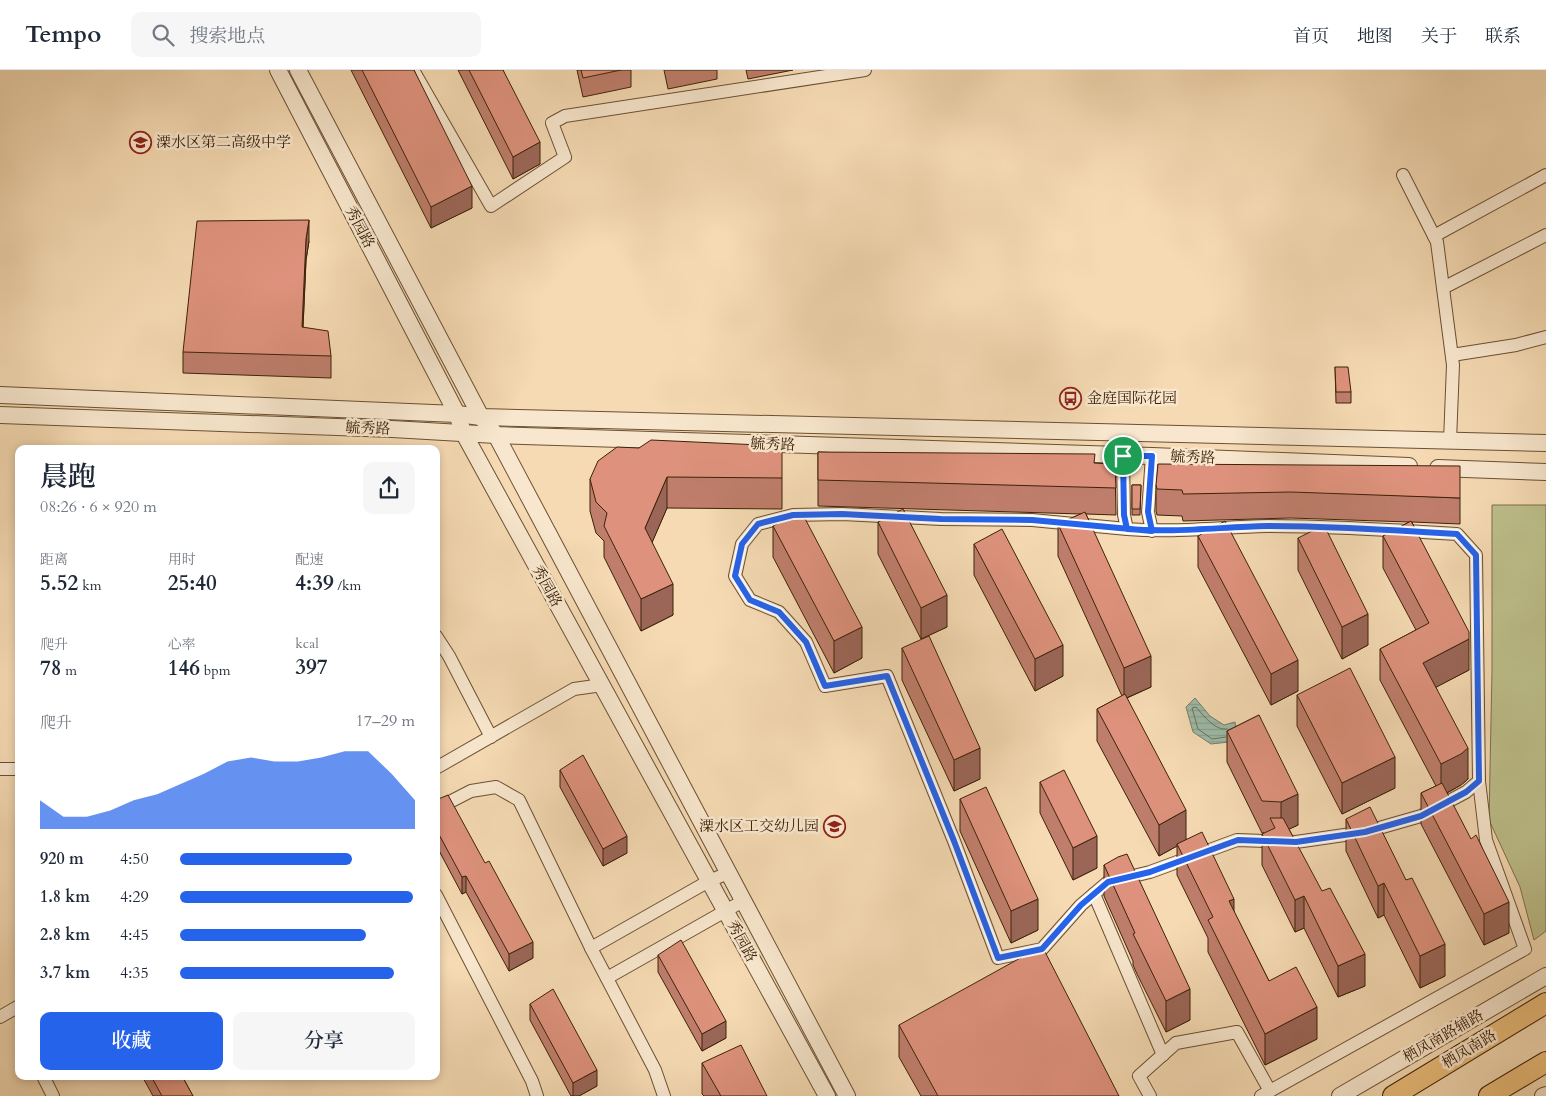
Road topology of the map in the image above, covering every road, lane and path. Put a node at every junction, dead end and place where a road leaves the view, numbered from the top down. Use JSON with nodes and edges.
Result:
{"nodes":[{"id":1,"x":278,"y":70,"type":"edge"},
{"id":2,"x":298,"y":70,"type":"edge"},
{"id":3,"x":413,"y":70,"type":"edge"},
{"id":4,"x":865,"y":70,"type":"edge"},
{"id":5,"x":1546,"y":175,"type":"edge"},
{"id":6,"x":1403,"y":176,"type":"dead end"},
{"id":7,"x":1546,"y":235,"type":"edge"},
{"id":8,"x":1434,"y":236,"type":"junction"},
{"id":9,"x":1444,"y":288,"type":"junction"},
{"id":10,"x":1546,"y":337,"type":"edge"},
{"id":11,"x":1452,"y":355,"type":"junction"},
{"id":12,"x":0,"y":395,"type":"edge"},
{"id":13,"x":457,"y":414,"type":"junction"},
{"id":14,"x":0,"y":415,"type":"edge"},
{"id":15,"x":482,"y":417,"type":"junction"},
{"id":16,"x":463,"y":432,"type":"junction"},
{"id":17,"x":496,"y":435,"type":"junction"},
{"id":18,"x":1450,"y":440,"type":"junction"},
{"id":19,"x":1546,"y":443,"type":"edge"},
{"id":20,"x":1123,"y":456,"type":"junction"},
{"id":21,"x":1152,"y":456,"type":"junction"},
{"id":22,"x":1546,"y":472,"type":"edge"},
{"id":23,"x":1127,"y":529,"type":"junction"},
{"id":24,"x":1152,"y":531,"type":"junction"},
{"id":25,"x":440,"y":642,"type":"edge"},
{"id":26,"x":602,"y":685,"type":"junction"},
{"id":27,"x":491,"y":737,"type":"junction"},
{"id":28,"x":440,"y":766,"type":"edge"},
{"id":29,"x":0,"y":768,"type":"edge"},
{"id":30,"x":15,"y":770,"type":"edge"},
{"id":31,"x":1479,"y":781,"type":"junction"},
{"id":32,"x":440,"y":807,"type":"edge"},
{"id":33,"x":728,"y":873,"type":"junction"},
{"id":34,"x":709,"y":881,"type":"junction"},
{"id":35,"x":1094,"y":894,"type":"junction"},
{"id":36,"x":743,"y":901,"type":"junction"},
{"id":37,"x":440,"y":902,"type":"edge"},
{"id":38,"x":726,"y":911,"type":"junction"},
{"id":39,"x":591,"y":948,"type":"junction"},
{"id":40,"x":1546,"y":976,"type":"edge"},
{"id":41,"x":607,"y":978,"type":"junction"},
{"id":42,"x":1546,"y":1003,"type":"edge"},
{"id":43,"x":15,"y":1008,"type":"edge"},
{"id":44,"x":0,"y":1017,"type":"edge"},
{"id":45,"x":1163,"y":1055,"type":"junction"},
{"id":46,"x":1546,"y":1062,"type":"edge"},
{"id":47,"x":45,"y":1080,"type":"edge"},
{"id":48,"x":1265,"y":1094,"type":"edge"},
{"id":49,"x":53,"y":1096,"type":"edge"},
{"id":50,"x":537,"y":1096,"type":"edge"},
{"id":51,"x":664,"y":1096,"type":"edge"},
{"id":52,"x":827,"y":1096,"type":"edge"},
{"id":53,"x":847,"y":1096,"type":"edge"},
{"id":54,"x":1150,"y":1096,"type":"edge"},
{"id":55,"x":1340,"y":1096,"type":"edge"},
{"id":56,"x":1393,"y":1096,"type":"edge"},
{"id":57,"x":1489,"y":1096,"type":"edge"}],
"edges":[{"from":1,"to":13,"type":"street","name":"秀园路"},
{"from":2,"to":15,"type":"street","name":"秀园路"},
{"from":3,"to":4,"type":"street"},
{"from":5,"to":8,"type":"street"},
{"from":6,"to":8,"type":"street"},
{"from":7,"to":9,"type":"street"},
{"from":8,"to":9,"type":"street"},
{"from":9,"to":11,"type":"street"},
{"from":10,"to":11,"type":"street"},
{"from":11,"to":18,"type":"street"},
{"from":12,"to":13,"type":"street","name":"毓秀路"},
{"from":13,"to":15,"type":"street","name":"毓秀路"},
{"from":13,"to":16,"type":"street","name":"秀园路"},
{"from":14,"to":16,"type":"street","name":"毓秀路"},
{"from":15,"to":17,"type":"street","name":"秀园路"},
{"from":15,"to":18,"type":"street","name":"毓秀路"},
{"from":16,"to":17,"type":"street","name":"毓秀路"},
{"from":16,"to":26,"type":"street","name":"秀园路"},
{"from":17,"to":20,"type":"street","name":"毓秀路"},
{"from":17,"to":33,"type":"street","name":"秀园路"},
{"from":18,"to":19,"type":"street","name":"毓秀路"},
{"from":20,"to":21,"type":"street","name":"毓秀路"},
{"from":20,"to":23,"type":"street"},
{"from":21,"to":22,"type":"street","name":"毓秀路"},
{"from":21,"to":24,"type":"street"},
{"from":23,"to":24,"type":"street"},
{"from":23,"to":35,"type":"street"},
{"from":24,"to":31,"type":"street"},
{"from":25,"to":27,"type":"street"},
{"from":26,"to":27,"type":"street"},
{"from":26,"to":34,"type":"street","name":"秀园路"},
{"from":27,"to":28,"type":"street"},
{"from":29,"to":30,"type":"street"},
{"from":31,"to":35,"type":"street"},
{"from":31,"to":48,"type":"street"},
{"from":32,"to":39,"type":"street"},
{"from":33,"to":34,"type":"street"},
{"from":33,"to":36,"type":"street","name":"秀园路"},
{"from":34,"to":38,"type":"street","name":"秀园路"},
{"from":34,"to":39,"type":"street"},
{"from":35,"to":45,"type":"street"},
{"from":36,"to":38,"type":"street"},
{"from":36,"to":53,"type":"street","name":"秀园路"},
{"from":37,"to":50,"type":"street"},
{"from":38,"to":41,"type":"street"},
{"from":38,"to":52,"type":"street","name":"秀园路"},
{"from":39,"to":41,"type":"street"},
{"from":40,"to":55,"type":"street","name":"栖凤南路辅路"},
{"from":41,"to":51,"type":"street"},
{"from":42,"to":56,"type":"main road","name":"栖凤南路"},
{"from":43,"to":44,"type":"street"},
{"from":45,"to":48,"type":"street"},
{"from":45,"to":54,"type":"street"},
{"from":46,"to":57,"type":"main road"},
{"from":47,"to":49,"type":"street"}]}
